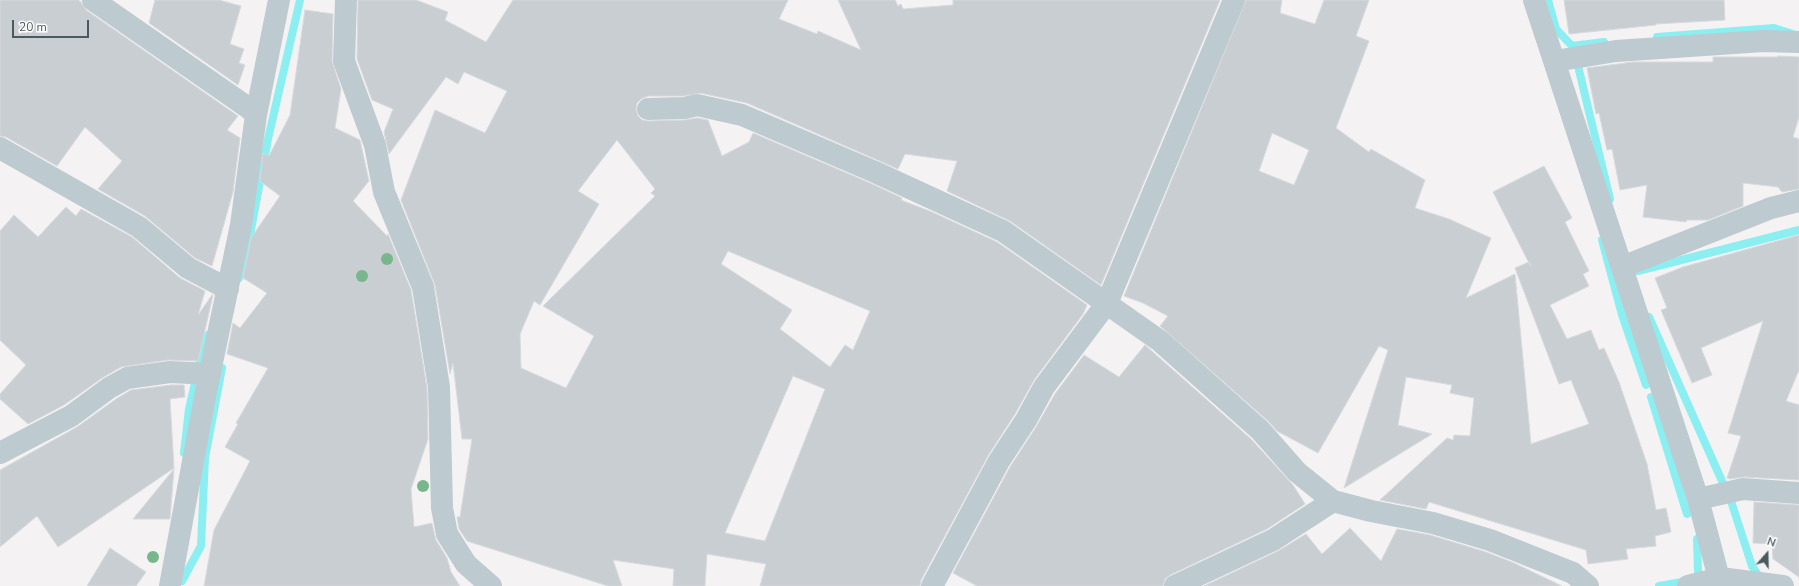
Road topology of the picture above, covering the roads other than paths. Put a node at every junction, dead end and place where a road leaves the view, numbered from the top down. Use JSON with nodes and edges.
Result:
{"nodes":[{"id":1,"x":93,"y":0,"type":"edge"},
{"id":2,"x":279,"y":0,"type":"edge"},
{"id":3,"x":346,"y":0,"type":"edge"},
{"id":4,"x":1234,"y":0,"type":"edge"},
{"id":5,"x":1534,"y":0,"type":"edge"},
{"id":6,"x":1799,"y":42,"type":"edge"},
{"id":7,"x":1555,"y":60,"type":"junction"},
{"id":8,"x":648,"y":109,"type":"dead end"},
{"id":9,"x":256,"y":115,"type":"junction"},
{"id":10,"x":0,"y":148,"type":"edge"},
{"id":11,"x":1799,"y":201,"type":"edge"},
{"id":12,"x":1622,"y":267,"type":"junction"},
{"id":13,"x":228,"y":289,"type":"junction"},
{"id":14,"x":1107,"y":303,"type":"junction"},
{"id":15,"x":210,"y":374,"type":"junction"},
{"id":16,"x":0,"y":453,"type":"edge"},
{"id":17,"x":1799,"y":493,"type":"edge"},
{"id":18,"x":1698,"y":499,"type":"junction"},
{"id":19,"x":1332,"y":501,"type":"junction"},
{"id":20,"x":1720,"y":582,"type":"edge"},
{"id":21,"x":170,"y":586,"type":"edge"},
{"id":22,"x":491,"y":586,"type":"edge"},
{"id":23,"x":932,"y":586,"type":"edge"},
{"id":24,"x":1175,"y":586,"type":"edge"},
{"id":25,"x":1588,"y":586,"type":"edge"},
{"id":26,"x":1688,"y":586,"type":"edge"},
{"id":27,"x":1783,"y":586,"type":"edge"}],
"edges":[{"from":1,"to":9,"type":"street"},
{"from":2,"to":9,"type":"street"},
{"from":3,"to":22,"type":"street"},
{"from":4,"to":14,"type":"street"},
{"from":5,"to":7,"type":"street"},
{"from":6,"to":7,"type":"street"},
{"from":7,"to":12,"type":"street"},
{"from":8,"to":14,"type":"street"},
{"from":9,"to":13,"type":"street"},
{"from":10,"to":13,"type":"street"},
{"from":11,"to":12,"type":"street"},
{"from":12,"to":18,"type":"street"},
{"from":13,"to":15,"type":"street"},
{"from":14,"to":19,"type":"street"},
{"from":14,"to":23,"type":"street"},
{"from":15,"to":16,"type":"street"},
{"from":15,"to":21,"type":"street"},
{"from":17,"to":18,"type":"street"},
{"from":18,"to":20,"type":"street"},
{"from":19,"to":24,"type":"street"},
{"from":19,"to":25,"type":"street"},
{"from":20,"to":26,"type":"street"},
{"from":20,"to":27,"type":"street"}]}
